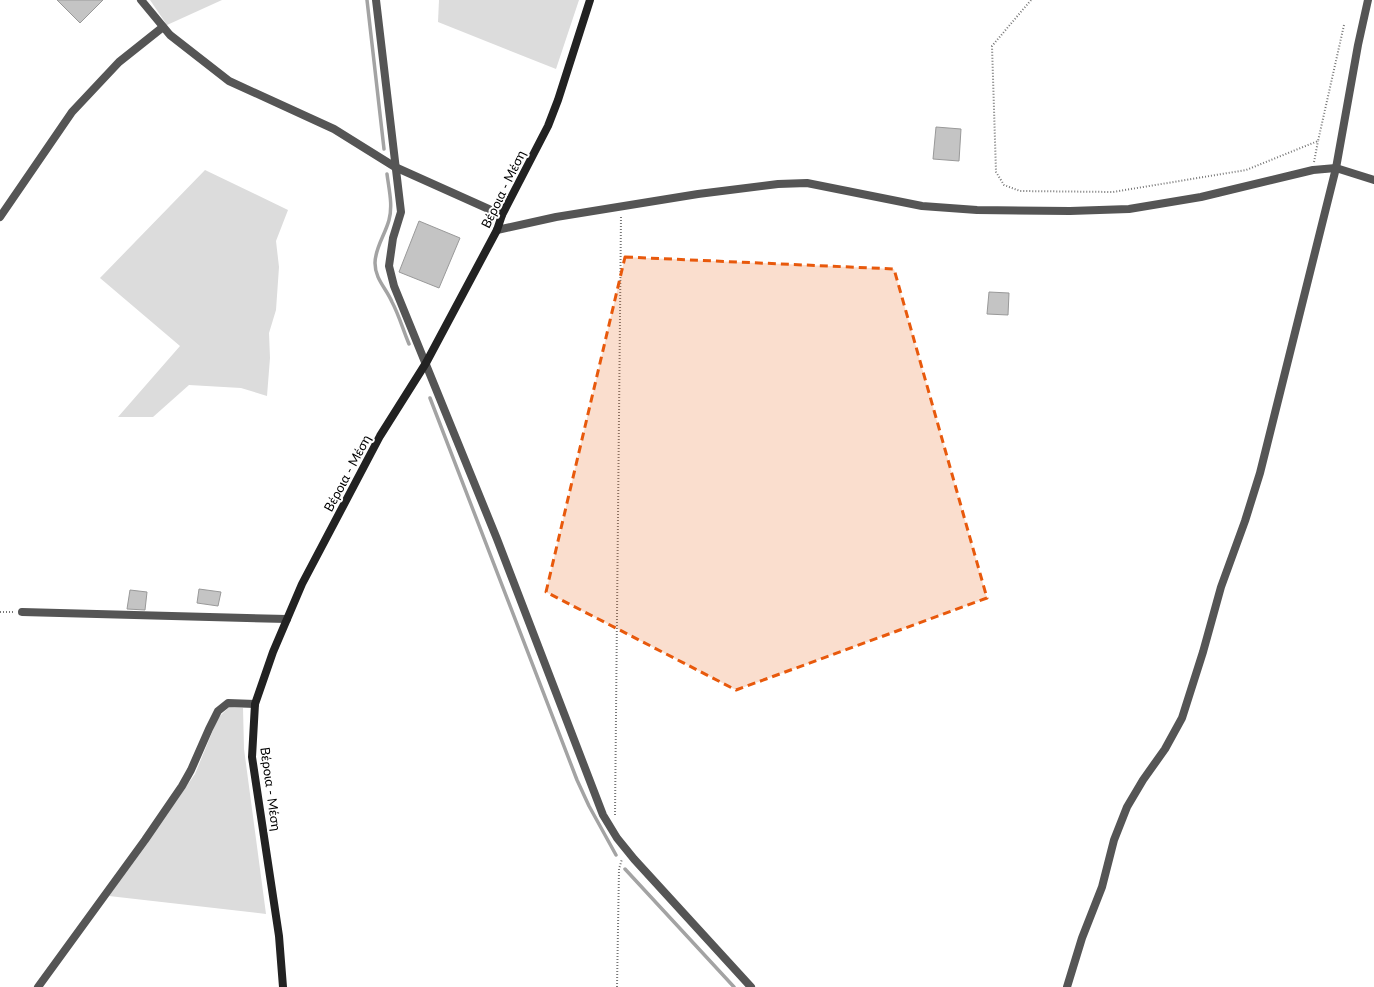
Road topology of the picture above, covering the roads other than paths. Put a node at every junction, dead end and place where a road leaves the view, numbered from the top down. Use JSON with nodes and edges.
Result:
{"nodes":[{"id":1,"x":141,"y":0,"type":"edge"},
{"id":2,"x":376,"y":0,"type":"edge"},
{"id":3,"x":590,"y":0,"type":"edge"},
{"id":4,"x":1368,"y":0,"type":"edge"},
{"id":5,"x":163,"y":27,"type":"junction"},
{"id":6,"x":395,"y":167,"type":"junction"},
{"id":7,"x":1336,"y":168,"type":"junction"},
{"id":8,"x":1374,"y":180,"type":"edge"},
{"id":9,"x":502,"y":215,"type":"junction"},
{"id":10,"x":0,"y":217,"type":"edge"},
{"id":11,"x":497,"y":230,"type":"junction"},
{"id":12,"x":426,"y":363,"type":"junction"},
{"id":13,"x":22,"y":612,"type":"road end"},
{"id":14,"x":287,"y":619,"type":"junction"},
{"id":15,"x":255,"y":704,"type":"junction"},
{"id":16,"x":38,"y":987,"type":"edge"},
{"id":17,"x":283,"y":987,"type":"edge"},
{"id":18,"x":750,"y":987,"type":"edge"},
{"id":19,"x":1067,"y":987,"type":"edge"}],
"edges":[{"from":1,"to":5,"type":"street"},
{"from":2,"to":6,"type":"street"},
{"from":3,"to":9,"type":"street","name":"Βέροια - Μέση"},
{"from":4,"to":7,"type":"street"},
{"from":5,"to":6,"type":"street"},
{"from":5,"to":10,"type":"street"},
{"from":6,"to":9,"type":"street"},
{"from":6,"to":12,"type":"street"},
{"from":7,"to":8,"type":"street"},
{"from":7,"to":11,"type":"street"},
{"from":7,"to":19,"type":"street"},
{"from":9,"to":11,"type":"street","name":"Βέροια - Μέση"},
{"from":11,"to":12,"type":"street","name":"Βέροια - Μέση"},
{"from":12,"to":14,"type":"street","name":"Βέροια - Μέση"},
{"from":12,"to":18,"type":"street"},
{"from":13,"to":14,"type":"street"},
{"from":14,"to":15,"type":"street","name":"Βέροια - Μέση"},
{"from":15,"to":16,"type":"street"},
{"from":15,"to":17,"type":"street","name":"Βέροια - Μέση"}]}
